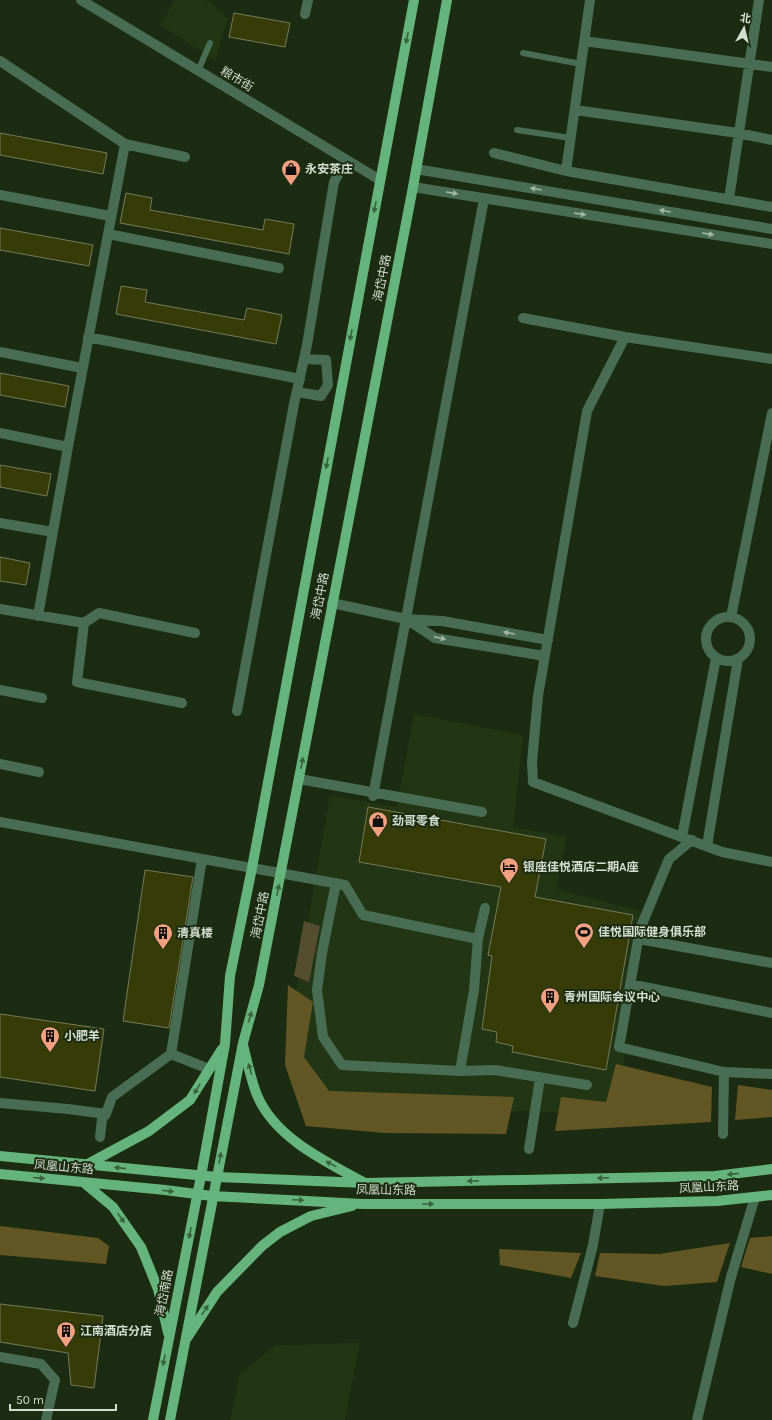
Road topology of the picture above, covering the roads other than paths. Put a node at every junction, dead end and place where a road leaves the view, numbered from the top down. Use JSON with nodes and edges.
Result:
{"nodes":[{"id":1,"x":82,"y":0,"type":"edge"},
{"id":2,"x":308,"y":0,"type":"edge"},
{"id":3,"x":414,"y":0,"type":"edge"},
{"id":4,"x":447,"y":0,"type":"edge"},
{"id":5,"x":590,"y":0,"type":"edge"},
{"id":6,"x":759,"y":0,"type":"edge"},
{"id":7,"x":305,"y":14,"type":"dead end"},
{"id":8,"x":584,"y":41,"type":"junction"},
{"id":9,"x":210,"y":43,"type":"dead end"},
{"id":10,"x":523,"y":53,"type":"dead end"},
{"id":11,"x":0,"y":60,"type":"edge"},
{"id":12,"x":750,"y":62,"type":"junction"},
{"id":13,"x":581,"y":64,"type":"junction"},
{"id":14,"x":772,"y":67,"type":"edge"},
{"id":15,"x":198,"y":70,"type":"junction"},
{"id":16,"x":575,"y":110,"type":"junction"},
{"id":17,"x":517,"y":130,"type":"dead end"},
{"id":18,"x":738,"y":133,"type":"junction"},
{"id":19,"x":571,"y":138,"type":"junction"},
{"id":20,"x":772,"y":140,"type":"edge"},
{"id":21,"x":125,"y":144,"type":"junction"},
{"id":22,"x":494,"y":153,"type":"dead end"},
{"id":23,"x":185,"y":157,"type":"dead end"},
{"id":24,"x":346,"y":160,"type":"junction"},
{"id":25,"x":416,"y":169,"type":"junction"},
{"id":26,"x":566,"y":172,"type":"junction"},
{"id":27,"x":380,"y":180,"type":"junction"},
{"id":28,"x":413,"y":187,"type":"junction"},
{"id":29,"x":0,"y":195,"type":"edge"},
{"id":30,"x":484,"y":198,"type":"junction"},
{"id":31,"x":729,"y":199,"type":"junction"},
{"id":32,"x":772,"y":207,"type":"edge"},
{"id":33,"x":105,"y":215,"type":"dead end"},
{"id":34,"x":772,"y":229,"type":"edge"},
{"id":35,"x":108,"y":234,"type":"junction"},
{"id":36,"x":772,"y":244,"type":"edge"},
{"id":37,"x":279,"y":268,"type":"dead end"},
{"id":38,"x":523,"y":318,"type":"dead end"},
{"id":39,"x":88,"y":337,"type":"junction"},
{"id":40,"x":625,"y":337,"type":"junction"},
{"id":41,"x":0,"y":352,"type":"edge"},
{"id":42,"x":304,"y":359,"type":"junction"},
{"id":43,"x":772,"y":359,"type":"edge"},
{"id":44,"x":82,"y":368,"type":"junction"},
{"id":45,"x":300,"y":379,"type":"junction"},
{"id":46,"x":328,"y":385,"type":"junction"},
{"id":47,"x":341,"y":388,"type":"junction"},
{"id":48,"x":297,"y":392,"type":"junction"},
{"id":49,"x":772,"y":413,"type":"edge"},
{"id":50,"x":0,"y":433,"type":"edge"},
{"id":51,"x":68,"y":447,"type":"junction"},
{"id":52,"x":0,"y":523,"type":"edge"},
{"id":53,"x":53,"y":532,"type":"junction"},
{"id":54,"x":332,"y":603,"type":"junction"},
{"id":55,"x":0,"y":609,"type":"edge"},
{"id":56,"x":38,"y":616,"type":"junction"},
{"id":57,"x":731,"y":617,"type":"junction"},
{"id":58,"x":406,"y":619,"type":"junction"},
{"id":59,"x":84,"y":623,"type":"junction"},
{"id":60,"x":195,"y":633,"type":"dead end"},
{"id":61,"x":548,"y":640,"type":"junction"},
{"id":62,"x":545,"y":656,"type":"junction"},
{"id":63,"x":716,"y":658,"type":"junction"},
{"id":64,"x":738,"y":659,"type":"junction"},
{"id":65,"x":0,"y":690,"type":"edge"},
{"id":66,"x":42,"y":698,"type":"dead end"},
{"id":67,"x":182,"y":703,"type":"dead end"},
{"id":68,"x":237,"y":711,"type":"dead end"},
{"id":69,"x":0,"y":764,"type":"edge"},
{"id":70,"x":38,"y":772,"type":"dead end"},
{"id":71,"x":299,"y":779,"type":"junction"},
{"id":72,"x":373,"y":796,"type":"dead end"},
{"id":73,"x":482,"y":812,"type":"dead end"},
{"id":74,"x":0,"y":822,"type":"edge"},
{"id":75,"x":682,"y":837,"type":"junction"},
{"id":76,"x":692,"y":840,"type":"junction"},
{"id":77,"x":707,"y":846,"type":"junction"},
{"id":78,"x":202,"y":859,"type":"junction"},
{"id":79,"x":772,"y":862,"type":"edge"},
{"id":80,"x":252,"y":868,"type":"junction"},
{"id":81,"x":281,"y":873,"type":"junction"},
{"id":82,"x":336,"y":884,"type":"junction"},
{"id":83,"x":484,"y":908,"type":"dead end"},
{"id":84,"x":478,"y":939,"type":"junction"},
{"id":85,"x":639,"y":939,"type":"junction"},
{"id":86,"x":772,"y":962,"type":"edge"},
{"id":87,"x":630,"y":984,"type":"junction"},
{"id":88,"x":772,"y":1013,"type":"edge"},
{"id":89,"x":225,"y":1044,"type":"junction"},
{"id":90,"x":242,"y":1044,"type":"junction"},
{"id":91,"x":171,"y":1054,"type":"junction"},
{"id":92,"x":209,"y":1069,"type":"junction"},
{"id":93,"x":460,"y":1071,"type":"junction"},
{"id":94,"x":724,"y":1072,"type":"junction"},
{"id":95,"x":772,"y":1074,"type":"edge"},
{"id":96,"x":540,"y":1078,"type":"junction"},
{"id":97,"x":587,"y":1085,"type":"dead end"},
{"id":98,"x":0,"y":1104,"type":"edge"},
{"id":99,"x":106,"y":1114,"type":"junction"},
{"id":100,"x":723,"y":1134,"type":"dead end"},
{"id":101,"x":100,"y":1137,"type":"dead end"},
{"id":102,"x":529,"y":1150,"type":"dead end"},
{"id":103,"x":0,"y":1156,"type":"edge"},
{"id":104,"x":86,"y":1165,"type":"junction"},
{"id":105,"x":772,"y":1169,"type":"edge"},
{"id":106,"x":0,"y":1174,"type":"edge"},
{"id":107,"x":201,"y":1176,"type":"junction"},
{"id":108,"x":217,"y":1177,"type":"junction"},
{"id":109,"x":83,"y":1182,"type":"junction"},
{"id":110,"x":365,"y":1183,"type":"junction"},
{"id":111,"x":197,"y":1194,"type":"junction"},
{"id":112,"x":772,"y":1195,"type":"edge"},
{"id":113,"x":212,"y":1196,"type":"junction"},
{"id":114,"x":755,"y":1197,"type":"junction"},
{"id":115,"x":363,"y":1204,"type":"junction"},
{"id":116,"x":600,"y":1204,"type":"junction"},
{"id":117,"x":573,"y":1323,"type":"dead end"},
{"id":118,"x":169,"y":1337,"type":"junction"},
{"id":119,"x":184,"y":1342,"type":"junction"},
{"id":120,"x":0,"y":1357,"type":"edge"},
{"id":121,"x":46,"y":1420,"type":"edge"},
{"id":122,"x":153,"y":1420,"type":"edge"},
{"id":123,"x":170,"y":1420,"type":"edge"},
{"id":124,"x":697,"y":1420,"type":"edge"}],
"edges":[{"from":1,"to":15,"type":"street","name":"粮市街"},
{"from":2,"to":7,"type":"street"},
{"from":3,"to":27,"type":"main road","name":"海岱中路","one_way":true},
{"from":4,"to":25,"type":"main road","name":"海岱中路"},
{"from":5,"to":8,"type":"street"},
{"from":6,"to":12,"type":"street"},
{"from":8,"to":12,"type":"street"},
{"from":8,"to":13,"type":"street"},
{"from":9,"to":15,"type":"lane"},
{"from":10,"to":13,"type":"lane"},
{"from":11,"to":21,"type":"street"},
{"from":12,"to":14,"type":"street"},
{"from":12,"to":18,"type":"street"},
{"from":13,"to":16,"type":"street"},
{"from":15,"to":24,"type":"street","name":"粮市街"},
{"from":16,"to":18,"type":"street"},
{"from":16,"to":19,"type":"street"},
{"from":17,"to":19,"type":"lane"},
{"from":18,"to":20,"type":"street"},
{"from":18,"to":31,"type":"street"},
{"from":19,"to":26,"type":"street"},
{"from":21,"to":23,"type":"street"},
{"from":21,"to":35,"type":"street"},
{"from":22,"to":26,"type":"street"},
{"from":24,"to":27,"type":"street","name":"粮市街"},
{"from":24,"to":42,"type":"street"},
{"from":25,"to":28,"type":"main road","name":"海岱中路"},
{"from":34,"to":25,"type":"street","one_way":true},
{"from":26,"to":31,"type":"street"},
{"from":27,"to":47,"type":"main road","name":"海岱中路","one_way":true},
{"from":28,"to":30,"type":"street","one_way":true},
{"from":28,"to":54,"type":"main road","name":"海岱中路"},
{"from":29,"to":33,"type":"street"},
{"from":30,"to":36,"type":"street","one_way":true},
{"from":30,"to":58,"type":"street"},
{"from":31,"to":32,"type":"street"},
{"from":35,"to":37,"type":"street"},
{"from":35,"to":39,"type":"street"},
{"from":38,"to":40,"type":"street"},
{"from":39,"to":44,"type":"street"},
{"from":39,"to":45,"type":"street"},
{"from":40,"to":43,"type":"street"},
{"from":40,"to":61,"type":"street"},
{"from":41,"to":44,"type":"street"},
{"from":42,"to":45,"type":"street"},
{"from":42,"to":46,"type":"street"},
{"from":44,"to":51,"type":"street"},
{"from":45,"to":48,"type":"street"},
{"from":46,"to":47,"type":"street"},
{"from":46,"to":48,"type":"street"},
{"from":47,"to":80,"type":"main road","name":"海岱中路","one_way":true},
{"from":48,"to":68,"type":"street"},
{"from":49,"to":57,"type":"street"},
{"from":50,"to":51,"type":"street"},
{"from":51,"to":53,"type":"street"},
{"from":52,"to":53,"type":"street"},
{"from":53,"to":56,"type":"street"},
{"from":54,"to":58,"type":"street"},
{"from":71,"to":54,"type":"main road","name":"海岱中路","one_way":true},
{"from":55,"to":56,"type":"street"},
{"from":56,"to":59,"type":"street"},
{"from":57,"to":63,"type":"street"},
{"from":57,"to":64,"type":"street"},
{"from":61,"to":58,"type":"street","one_way":true},
{"from":58,"to":62,"type":"street","one_way":true},
{"from":58,"to":72,"type":"street"},
{"from":59,"to":60,"type":"street"},
{"from":59,"to":67,"type":"street"},
{"from":61,"to":62,"type":"street"},
{"from":62,"to":75,"type":"street"},
{"from":63,"to":64,"type":"street"},
{"from":63,"to":75,"type":"street"},
{"from":64,"to":77,"type":"street"},
{"from":65,"to":66,"type":"street"},
{"from":69,"to":70,"type":"street"},
{"from":71,"to":73,"type":"street"},
{"from":71,"to":81,"type":"main road","name":"海岱中路"},
{"from":74,"to":78,"type":"street"},
{"from":75,"to":76,"type":"street"},
{"from":76,"to":77,"type":"street"},
{"from":76,"to":85,"type":"street"},
{"from":77,"to":79,"type":"street"},
{"from":78,"to":80,"type":"street"},
{"from":78,"to":91,"type":"street"},
{"from":80,"to":81,"type":"street"},
{"from":80,"to":89,"type":"main road","name":"海岱中路"},
{"from":81,"to":82,"type":"street"},
{"from":90,"to":81,"type":"main road","name":"海岱中路","one_way":true},
{"from":82,"to":84,"type":"street"},
{"from":82,"to":93,"type":"street"},
{"from":83,"to":84,"type":"street"},
{"from":84,"to":93,"type":"street"},
{"from":85,"to":86,"type":"street"},
{"from":85,"to":87,"type":"street"},
{"from":87,"to":88,"type":"street"},
{"from":87,"to":94,"type":"street"},
{"from":89,"to":92,"type":"main road"},
{"from":89,"to":107,"type":"main road","name":"海岱中路"},
{"from":108,"to":90,"type":"main road","name":"海岱中路","one_way":true},
{"from":110,"to":90,"type":"main road","one_way":true},
{"from":91,"to":92,"type":"street"},
{"from":91,"to":99,"type":"street"},
{"from":92,"to":104,"type":"main road","one_way":true},
{"from":93,"to":96,"type":"street"},
{"from":94,"to":95,"type":"street"},
{"from":94,"to":100,"type":"street"},
{"from":96,"to":97,"type":"street"},
{"from":96,"to":102,"type":"street"},
{"from":98,"to":99,"type":"street"},
{"from":99,"to":101,"type":"street"},
{"from":103,"to":104,"type":"main road","name":"凤凰山东路"},
{"from":107,"to":104,"type":"main road","name":"凤凰山东路","one_way":true},
{"from":105,"to":110,"type":"main road","name":"凤凰山东路","one_way":true},
{"from":106,"to":109,"type":"main road","name":"凤凰山东路","one_way":true},
{"from":107,"to":108,"type":"main road","name":"凤凰山东路"},
{"from":107,"to":111,"type":"main road","name":"海岱中路"},
{"from":108,"to":110,"type":"main road","name":"凤凰山东路"},
{"from":108,"to":113,"type":"main road","name":"海岱中路"},
{"from":109,"to":111,"type":"main road","name":"凤凰山东路","one_way":true},
{"from":109,"to":118,"type":"main road","one_way":true},
{"from":111,"to":113,"type":"main road","name":"凤凰山东路"},
{"from":111,"to":118,"type":"main road","name":"海岱南路","one_way":true},
{"from":112,"to":114,"type":"main road","name":"凤凰山东路"},
{"from":113,"to":115,"type":"main road","name":"凤凰山东路","one_way":true},
{"from":113,"to":119,"type":"main road"},
{"from":114,"to":116,"type":"main road","name":"凤凰山东路"},
{"from":114,"to":124,"type":"street"},
{"from":115,"to":116,"type":"main road","name":"凤凰山东路","one_way":true},
{"from":119,"to":115,"type":"main road","one_way":true},
{"from":116,"to":117,"type":"street"},
{"from":118,"to":122,"type":"main road","name":"海岱南路","one_way":true},
{"from":119,"to":123,"type":"main road"},
{"from":120,"to":121,"type":"street"}]}
